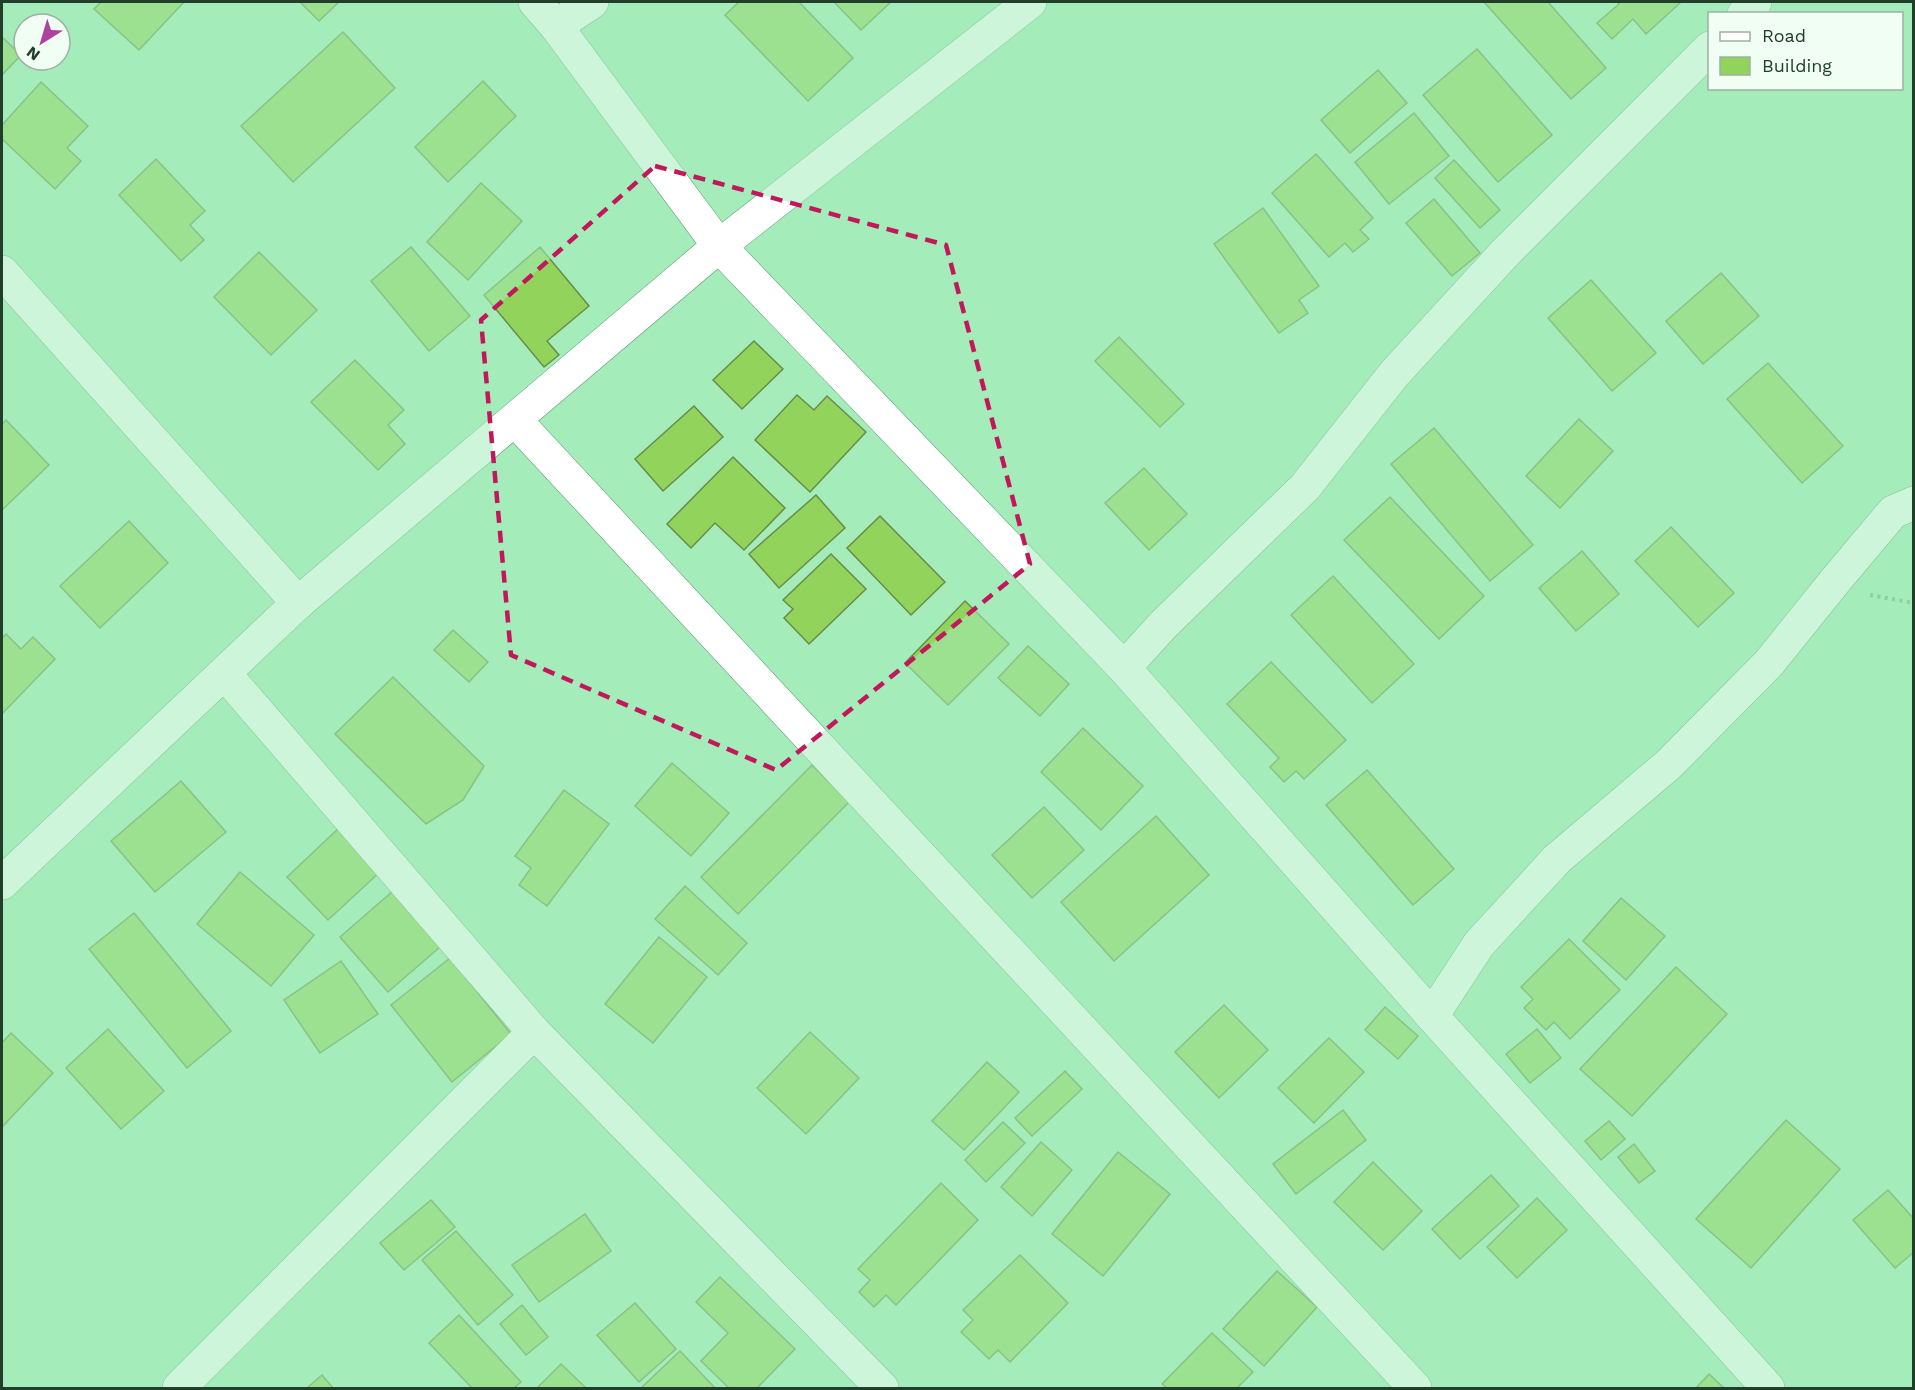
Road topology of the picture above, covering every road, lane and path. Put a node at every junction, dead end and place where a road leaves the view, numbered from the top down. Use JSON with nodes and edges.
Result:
{"nodes":[{"id":1,"x":535,"y":2,"type":"edge"},
{"id":2,"x":592,"y":2,"type":"edge"},
{"id":3,"x":1030,"y":2,"type":"edge"},
{"id":4,"x":556,"y":26,"type":"junction"},
{"id":5,"x":1708,"y":50,"type":"edge"},
{"id":6,"x":719,"y":246,"type":"junction"},
{"id":7,"x":2,"y":272,"type":"edge"},
{"id":8,"x":515,"y":420,"type":"junction"},
{"id":9,"x":1914,"y":503,"type":"edge"},
{"id":10,"x":298,"y":603,"type":"junction"},
{"id":11,"x":1124,"y":668,"type":"junction"},
{"id":12,"x":225,"y":674,"type":"junction"},
{"id":13,"x":2,"y":883,"type":"edge"},
{"id":14,"x":1432,"y":1016,"type":"junction"},
{"id":15,"x":534,"y":1032,"type":"junction"},
{"id":16,"x":179,"y":1389,"type":"edge"},
{"id":17,"x":882,"y":1389,"type":"edge"},
{"id":18,"x":1415,"y":1389,"type":"edge"},
{"id":19,"x":1768,"y":1389,"type":"edge"}],
"edges":[{"from":1,"to":4,"type":"street"},
{"from":2,"to":4,"type":"street"},
{"from":3,"to":6,"type":"street"},
{"from":4,"to":6,"type":"street"},
{"from":5,"to":11,"type":"street"},
{"from":6,"to":8,"type":"street"},
{"from":6,"to":11,"type":"street"},
{"from":7,"to":10,"type":"street"},
{"from":8,"to":10,"type":"street"},
{"from":8,"to":18,"type":"street"},
{"from":9,"to":14,"type":"street"},
{"from":10,"to":12,"type":"street"},
{"from":11,"to":14,"type":"street"},
{"from":12,"to":13,"type":"street"},
{"from":12,"to":15,"type":"street"},
{"from":14,"to":19,"type":"street"},
{"from":15,"to":16,"type":"street"},
{"from":15,"to":17,"type":"street"}]}
